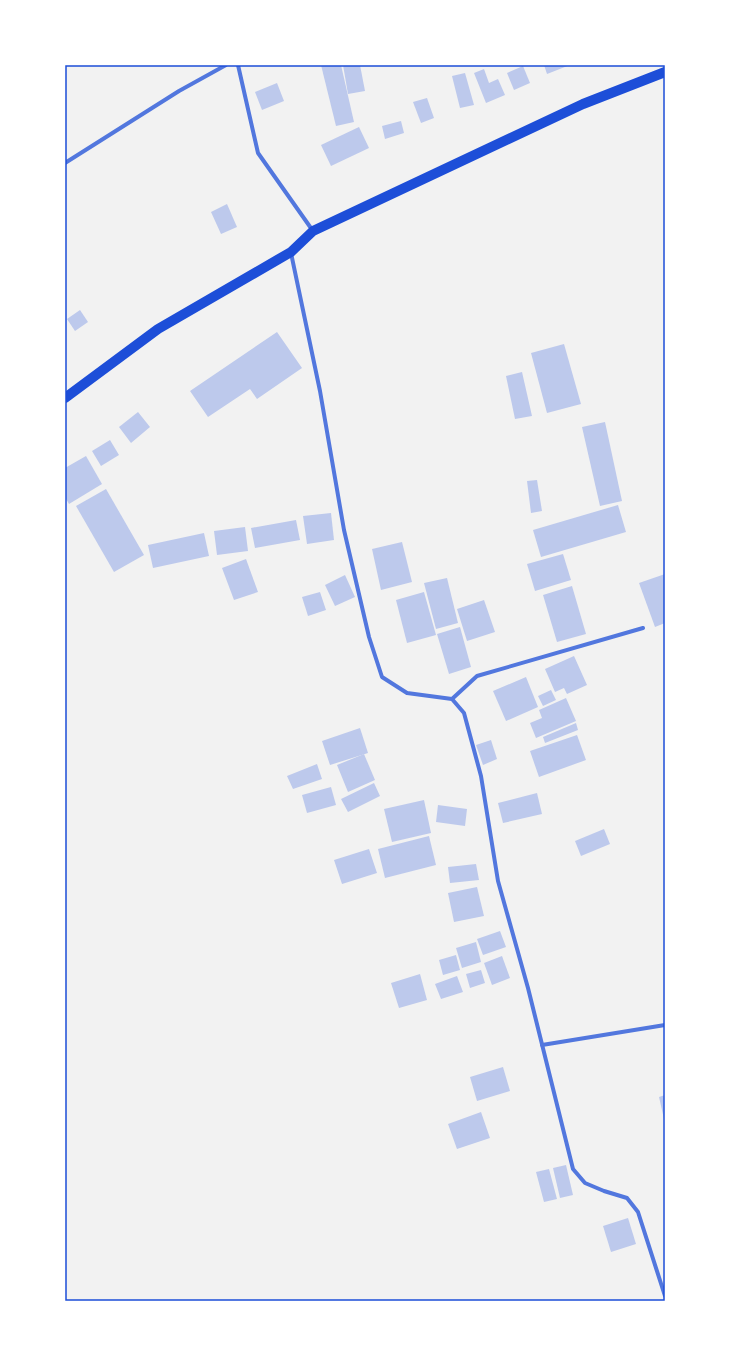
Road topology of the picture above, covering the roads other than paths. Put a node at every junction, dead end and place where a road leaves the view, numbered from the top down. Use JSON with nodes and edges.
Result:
{"nodes":[{"id":1,"x":226,"y":65,"type":"edge"},
{"id":2,"x":238,"y":65,"type":"edge"},
{"id":3,"x":665,"y":72,"type":"edge"},
{"id":4,"x":65,"y":163,"type":"edge"},
{"id":5,"x":314,"y":231,"type":"junction"},
{"id":6,"x":291,"y":252,"type":"junction"},
{"id":7,"x":65,"y":398,"type":"edge"},
{"id":8,"x":643,"y":628,"type":"dead end"},
{"id":9,"x":452,"y":699,"type":"junction"},
{"id":10,"x":665,"y":1025,"type":"edge"},
{"id":11,"x":542,"y":1045,"type":"junction"},
{"id":12,"x":665,"y":1296,"type":"edge"}],
"edges":[{"from":1,"to":4,"type":"street"},
{"from":2,"to":5,"type":"street"},
{"from":3,"to":5,"type":"main road"},
{"from":5,"to":6,"type":"main road"},
{"from":6,"to":7,"type":"main road"},
{"from":6,"to":9,"type":"street"},
{"from":8,"to":9,"type":"street"},
{"from":9,"to":11,"type":"street"},
{"from":10,"to":11,"type":"street"},
{"from":11,"to":12,"type":"street"}]}
